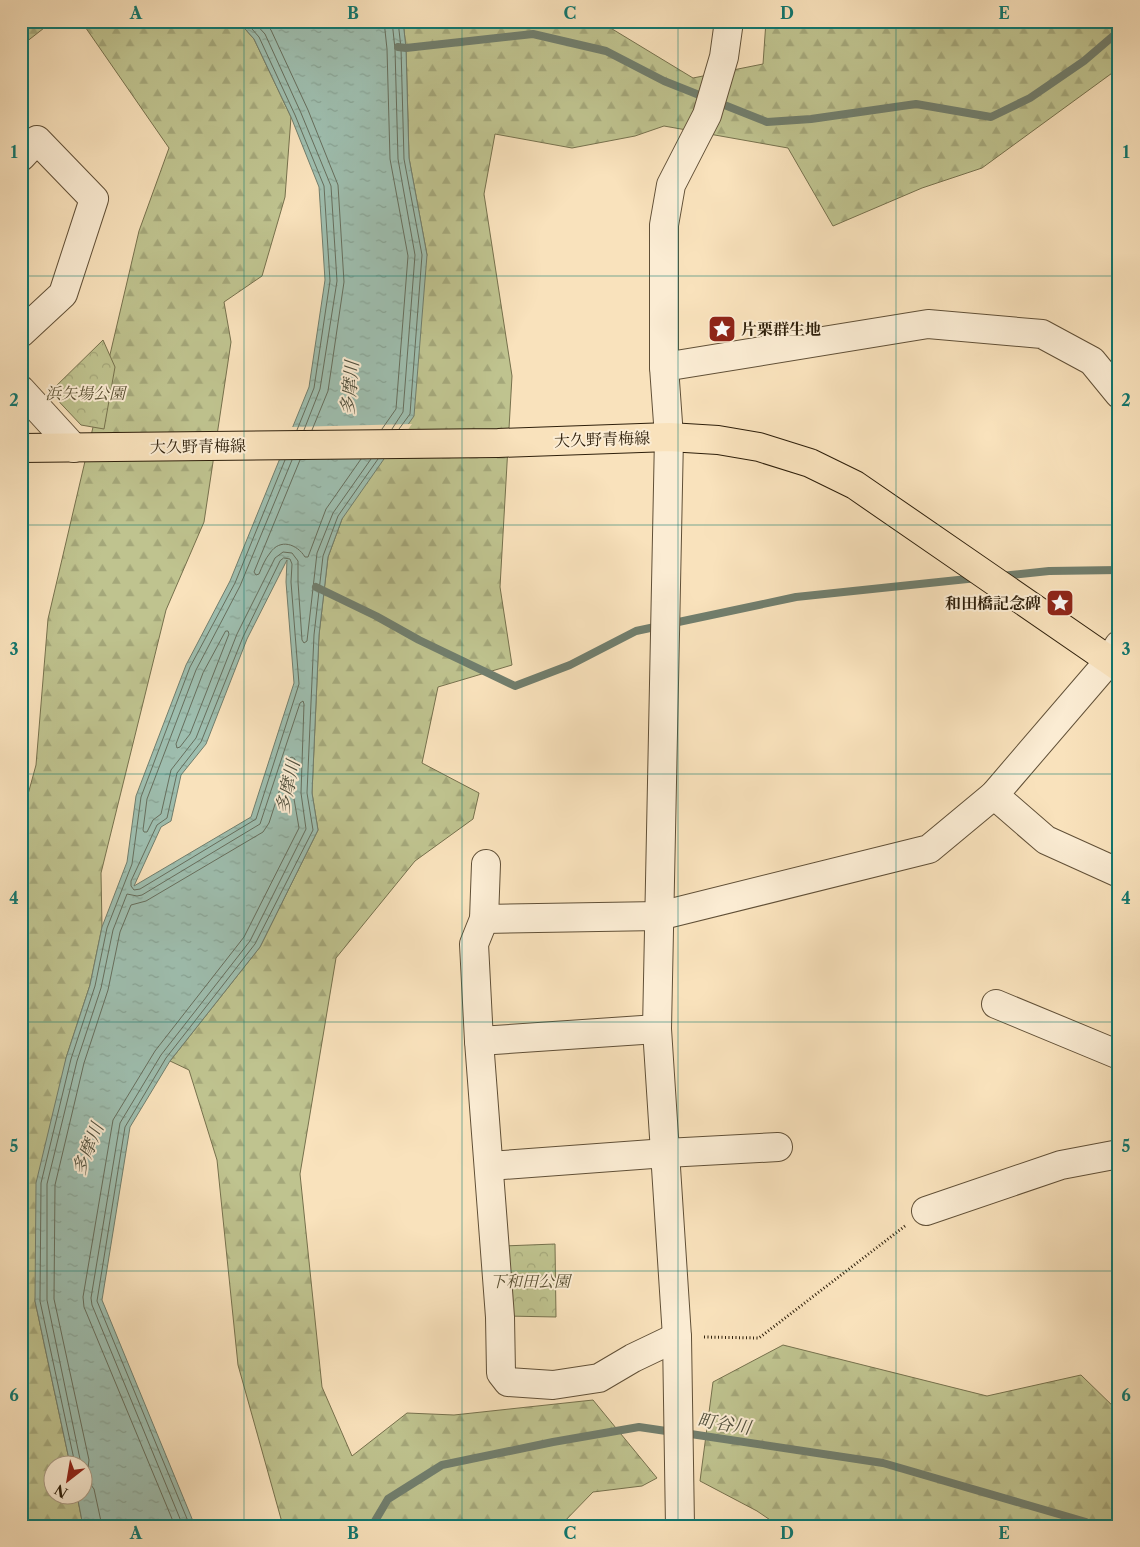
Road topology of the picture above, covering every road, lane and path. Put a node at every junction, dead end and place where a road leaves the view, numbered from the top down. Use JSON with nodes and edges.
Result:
{"nodes":[{"id":1,"x":729,"y":21,"type":"edge"},
{"id":2,"x":21,"y":157,"type":"edge"},
{"id":3,"x":21,"y":333,"type":"edge"},
{"id":4,"x":664,"y":367,"type":"junction"},
{"id":5,"x":21,"y":390,"type":"edge"},
{"id":6,"x":1119,"y":394,"type":"edge"},
{"id":7,"x":669,"y":437,"type":"junction"},
{"id":8,"x":21,"y":448,"type":"edge"},
{"id":9,"x":86,"y":448,"type":"junction"},
{"id":10,"x":1116,"y":657,"type":"edge"},
{"id":11,"x":994,"y":795,"type":"junction"},
{"id":12,"x":486,"y":864,"type":"dead end"},
{"id":13,"x":1119,"y":873,"type":"edge"},
{"id":14,"x":659,"y":916,"type":"junction"},
{"id":15,"x":484,"y":919,"type":"junction"},
{"id":16,"x":996,"y":1004,"type":"dead end"},
{"id":17,"x":657,"y":1029,"type":"junction"},
{"id":18,"x":479,"y":1041,"type":"junction"},
{"id":19,"x":1119,"y":1055,"type":"edge"},
{"id":20,"x":778,"y":1147,"type":"dead end"},
{"id":21,"x":666,"y":1153,"type":"junction"},
{"id":22,"x":1119,"y":1154,"type":"edge"},
{"id":23,"x":488,"y":1166,"type":"junction"},
{"id":24,"x":926,"y":1211,"type":"joint"},
{"id":25,"x":677,"y":1337,"type":"junction"},
{"id":26,"x":680,"y":1526,"type":"edge"}],
"edges":[{"from":1,"to":4,"type":"street"},
{"from":2,"to":3,"type":"street"},
{"from":4,"to":6,"type":"street"},
{"from":4,"to":7,"type":"street"},
{"from":5,"to":9,"type":"street"},
{"from":7,"to":9,"type":"main road","name":"大久野青梅線"},
{"from":7,"to":10,"type":"main road","name":"大久野青梅線"},
{"from":7,"to":14,"type":"street"},
{"from":8,"to":9,"type":"main road","name":"大久野青梅線"},
{"from":10,"to":11,"type":"street"},
{"from":11,"to":13,"type":"street"},
{"from":11,"to":14,"type":"street"},
{"from":12,"to":15,"type":"street"},
{"from":14,"to":15,"type":"street"},
{"from":14,"to":17,"type":"street"},
{"from":15,"to":18,"type":"street"},
{"from":16,"to":19,"type":"street"},
{"from":17,"to":18,"type":"street"},
{"from":17,"to":21,"type":"street"},
{"from":18,"to":23,"type":"street"},
{"from":20,"to":21,"type":"street"},
{"from":21,"to":23,"type":"street"},
{"from":21,"to":25,"type":"street"},
{"from":22,"to":24,"type":"street"},
{"from":23,"to":25,"type":"street"},
{"from":24,"to":25,"type":"path"},
{"from":25,"to":26,"type":"street"}]}
